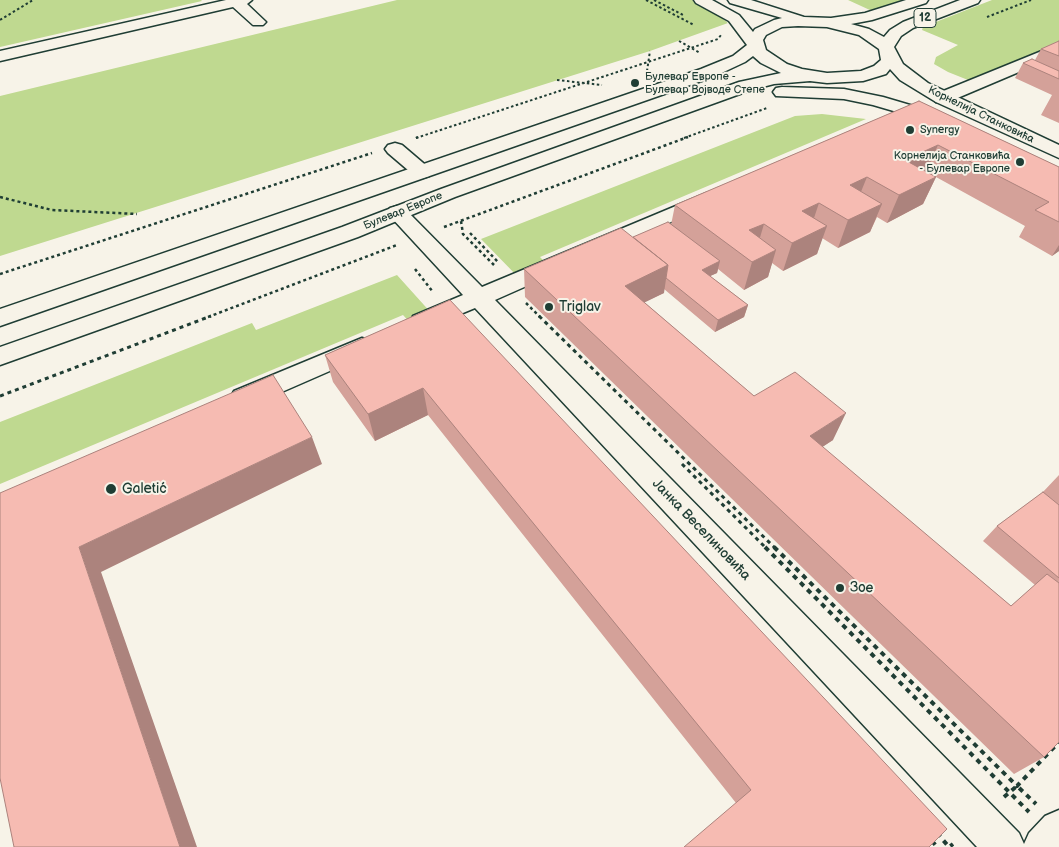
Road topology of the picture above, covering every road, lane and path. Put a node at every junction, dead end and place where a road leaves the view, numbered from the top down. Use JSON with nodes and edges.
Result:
{"nodes":[{"id":1,"x":33,"y":0,"type":"edge"},
{"id":2,"x":646,"y":0,"type":"edge"},
{"id":3,"x":654,"y":0,"type":"edge"},
{"id":4,"x":701,"y":0,"type":"edge"},
{"id":5,"x":736,"y":0,"type":"edge"},
{"id":6,"x":921,"y":0,"type":"edge"},
{"id":7,"x":973,"y":0,"type":"edge"},
{"id":8,"x":1031,"y":0,"type":"edge"},
{"id":9,"x":240,"y":2,"type":"edge"},
{"id":10,"x":685,"y":16,"type":"dead end"},
{"id":11,"x":985,"y":18,"type":"dead end"},
{"id":12,"x":0,"y":20,"type":"edge"},
{"id":13,"x":808,"y":20,"type":"junction"},
{"id":14,"x":258,"y":22,"type":"dead end"},
{"id":15,"x":828,"y":22,"type":"junction"},
{"id":16,"x":694,"y":25,"type":"dead end"},
{"id":17,"x":719,"y":33,"type":"dead end"},
{"id":18,"x":755,"y":46,"type":"junction"},
{"id":19,"x":887,"y":49,"type":"junction"},
{"id":20,"x":1059,"y":49,"type":"edge"},
{"id":21,"x":650,"y":51,"type":"dead end"},
{"id":22,"x":0,"y":56,"type":"edge"},
{"id":23,"x":648,"y":62,"type":"junction"},
{"id":24,"x":646,"y":72,"type":"dead end"},
{"id":25,"x":809,"y":76,"type":"junction"},
{"id":26,"x":840,"y":79,"type":"junction"},
{"id":27,"x":557,"y":80,"type":"dead end"},
{"id":28,"x":585,"y":83,"type":"junction"},
{"id":29,"x":942,"y":98,"type":"junction"},
{"id":30,"x":772,"y":106,"type":"dead end"},
{"id":31,"x":993,"y":136,"type":"junction"},
{"id":32,"x":415,"y":139,"type":"dead end"},
{"id":33,"x":592,"y":141,"type":"junction"},
{"id":34,"x":386,"y":150,"type":"joint"},
{"id":35,"x":1059,"y":152,"type":"edge"},
{"id":36,"x":1059,"y":168,"type":"edge"},
{"id":37,"x":422,"y":172,"type":"junction"},
{"id":38,"x":723,"y":192,"type":"edge"},
{"id":39,"x":0,"y":197,"type":"edge"},
{"id":40,"x":398,"y":212,"type":"junction"},
{"id":41,"x":138,"y":214,"type":"dead end"},
{"id":42,"x":461,"y":221,"type":"junction"},
{"id":43,"x":420,"y":236,"type":"junction"},
{"id":44,"x":411,"y":265,"type":"dead end"},
{"id":45,"x":0,"y":274,"type":"edge"},
{"id":46,"x":512,"y":282,"type":"junction"},
{"id":47,"x":478,"y":298,"type":"junction"},
{"id":48,"x":530,"y":309,"type":"edge"},
{"id":49,"x":448,"y":310,"type":"junction"},
{"id":50,"x":0,"y":318,"type":"edge"},
{"id":51,"x":0,"y":356,"type":"edge"},
{"id":52,"x":0,"y":396,"type":"edge"},
{"id":53,"x":220,"y":408,"type":"edge"},
{"id":54,"x":660,"y":443,"type":"dead end"},
{"id":55,"x":674,"y":457,"type":"dead end"},
{"id":56,"x":1059,"y":742,"type":"edge"},
{"id":57,"x":1052,"y":838,"type":"edge"},
{"id":58,"x":930,"y":840,"type":"edge"},
{"id":59,"x":937,"y":847,"type":"edge"},
{"id":60,"x":1005,"y":847,"type":"edge"}],
"edges":[{"from":1,"to":12,"type":"path"},
{"from":2,"to":16,"type":"path"},
{"from":3,"to":10,"type":"path"},
{"from":4,"to":18,"type":"main road","number":"12"},
{"from":5,"to":13,"type":"main road","number":"12"},
{"from":6,"to":15,"type":"main road","number":"12"},
{"from":7,"to":19,"type":"main road","number":"12"},
{"from":8,"to":11,"type":"path"},
{"from":9,"to":14,"type":"main road"},
{"from":9,"to":22,"type":"main road"},
{"from":13,"to":15,"type":"main road","number":"12"},
{"from":13,"to":18,"type":"main road","number":"12"},
{"from":15,"to":19,"type":"main road","number":"12"},
{"from":17,"to":23,"type":"path"},
{"from":18,"to":25,"type":"main road","number":"12"},
{"from":18,"to":37,"type":"main road"},
{"from":19,"to":26,"type":"main road","number":"12"},
{"from":19,"to":29,"type":"main road","name":"Корнелија Станковића"},
{"from":20,"to":29,"type":"main road"},
{"from":21,"to":23,"type":"path"},
{"from":23,"to":24,"type":"path"},
{"from":23,"to":28,"type":"path"},
{"from":25,"to":26,"type":"main road","number":"12"},
{"from":25,"to":33,"type":"main road","name":"Булевар Европе"},
{"from":26,"to":31,"type":"main road","name":"Корнелија Станковића"},
{"from":27,"to":28,"type":"path"},
{"from":28,"to":32,"type":"path"},
{"from":29,"to":35,"type":"main road","name":"Корнелија Станковића"},
{"from":30,"to":42,"type":"path"},
{"from":31,"to":33,"type":"main road"},
{"from":31,"to":36,"type":"main road","name":"Корнелија Станковића"},
{"from":33,"to":40,"type":"main road","name":"Булевар Европе"},
{"from":34,"to":37,"type":"main road"},
{"from":34,"to":45,"type":"path"},
{"from":37,"to":50,"type":"main road"},
{"from":38,"to":46,"type":"main road"},
{"from":39,"to":41,"type":"path"},
{"from":40,"to":43,"type":"main road","name":"Јанка Веселиновића"},
{"from":40,"to":51,"type":"main road","name":"Булевар Европе"},
{"from":42,"to":43,"type":"path"},
{"from":42,"to":46,"type":"path"},
{"from":43,"to":47,"type":"main road","name":"Јанка Веселиновића"},
{"from":43,"to":52,"type":"path"},
{"from":44,"to":49,"type":"path"},
{"from":46,"to":47,"type":"main road"},
{"from":46,"to":54,"type":"path"},
{"from":47,"to":49,"type":"main road"},
{"from":47,"to":60,"type":"main road","name":"Јанка Веселиновића"},
{"from":48,"to":56,"type":"path"},
{"from":49,"to":53,"type":"main road"},
{"from":55,"to":57,"type":"path"},
{"from":58,"to":59,"type":"path"}]}
